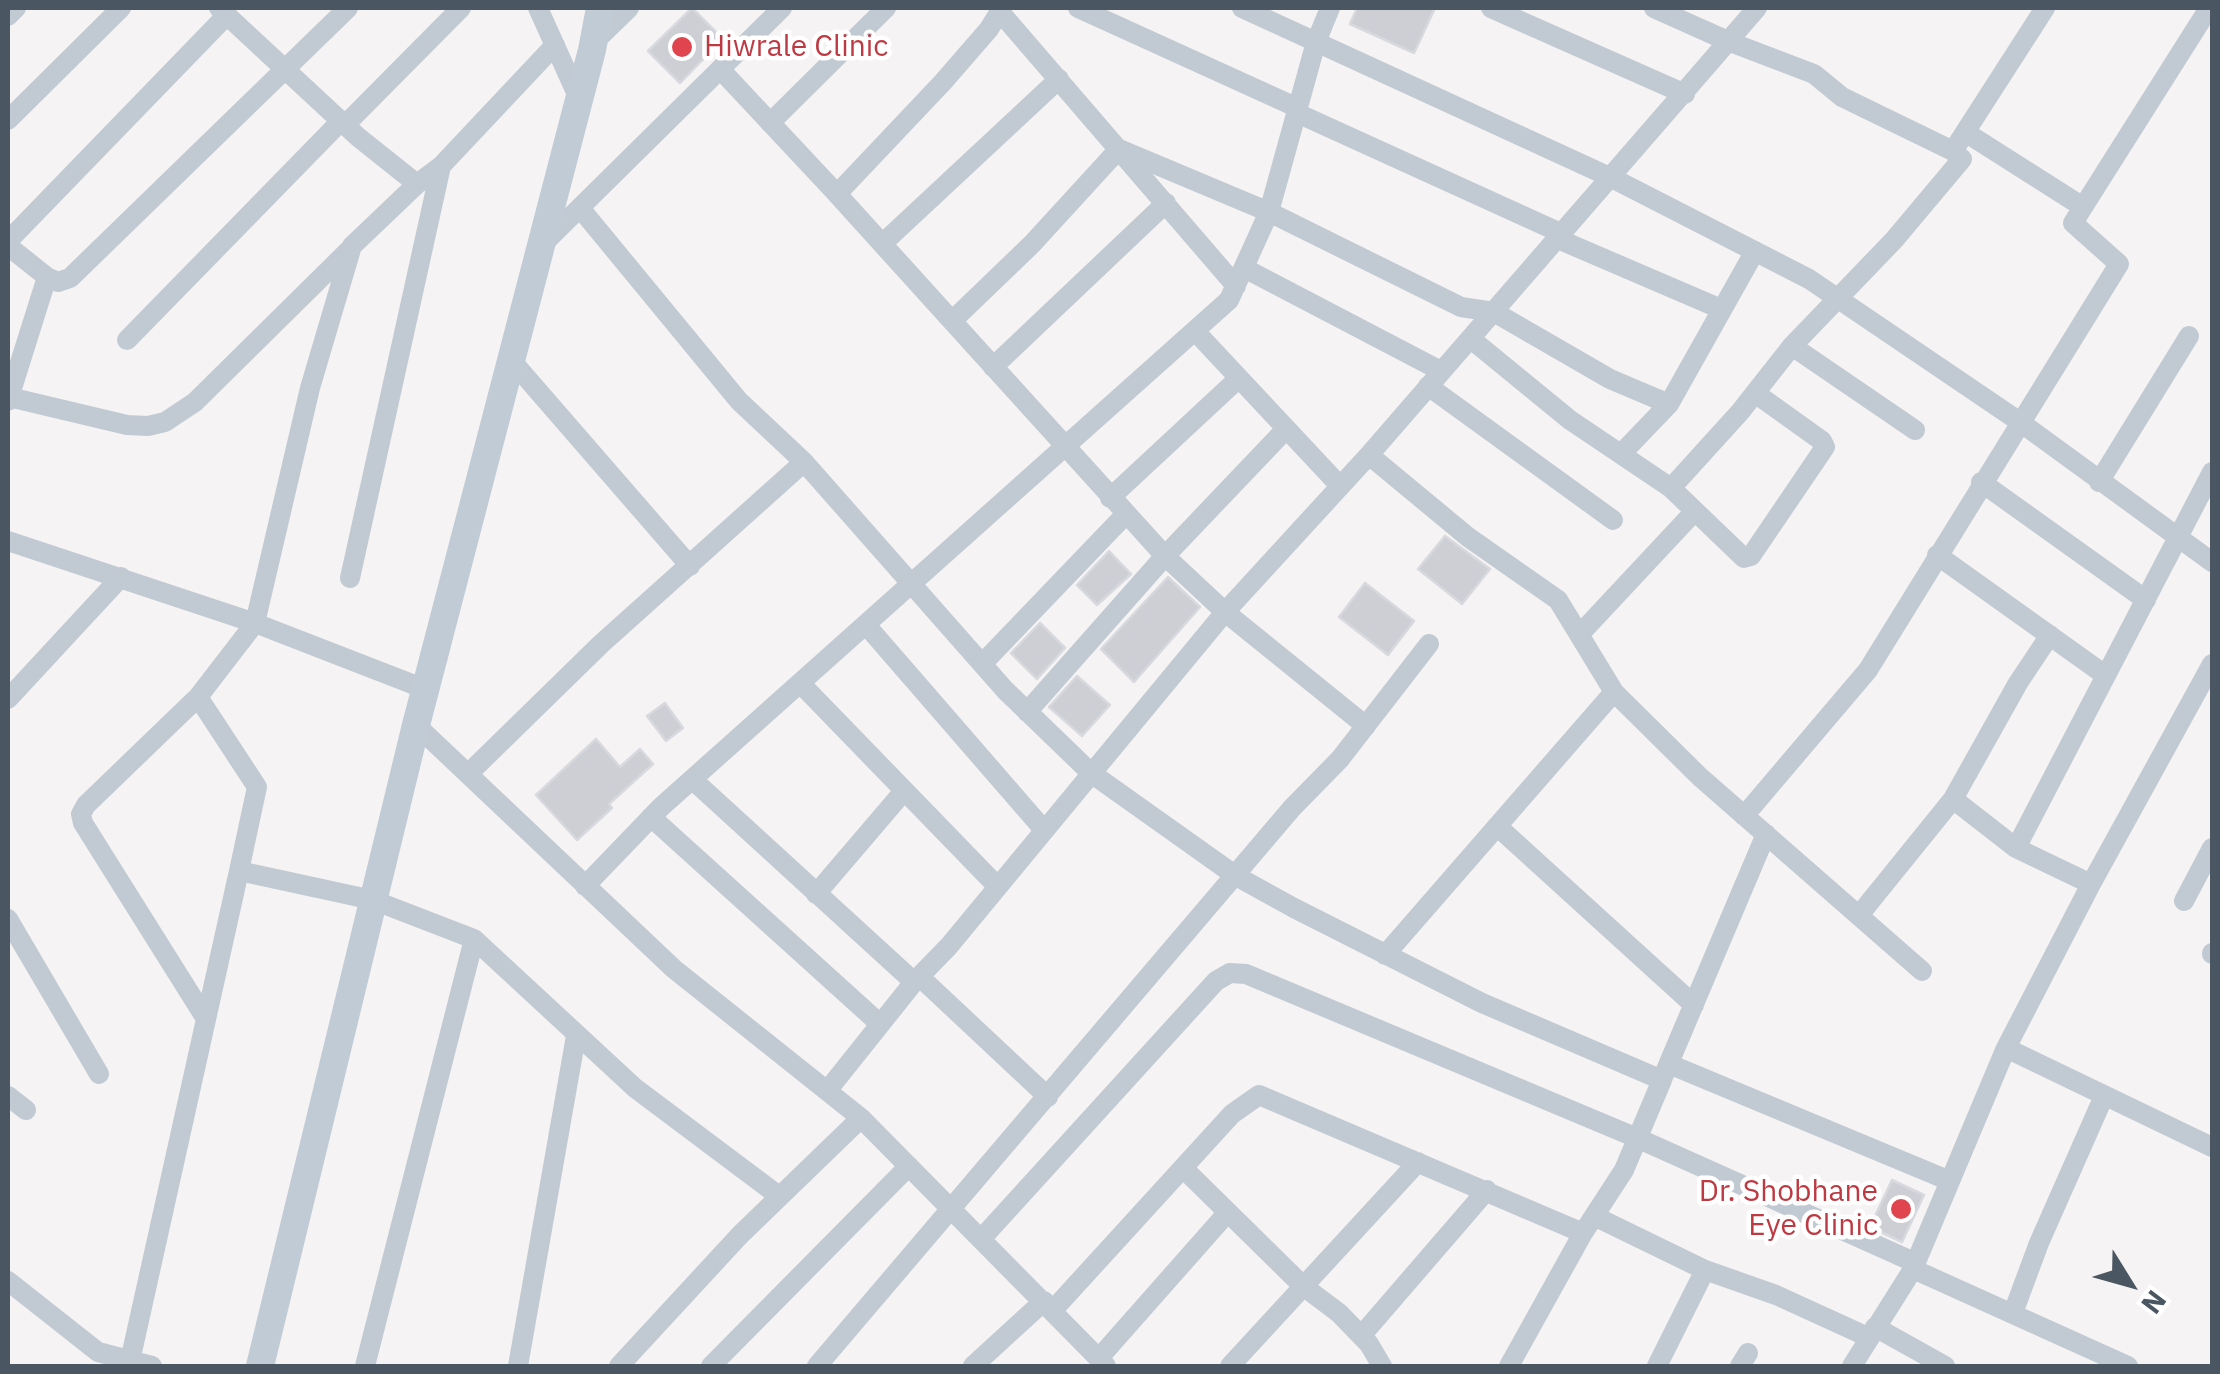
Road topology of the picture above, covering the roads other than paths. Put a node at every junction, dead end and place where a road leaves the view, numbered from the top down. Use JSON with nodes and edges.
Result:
{"nodes":[{"id":1,"x":16,"y":8,"type":"edge"},
{"id":2,"x":121,"y":8,"type":"edge"},
{"id":3,"x":348,"y":8,"type":"edge"},
{"id":4,"x":461,"y":8,"type":"edge"},
{"id":5,"x":538,"y":8,"type":"edge"},
{"id":6,"x":600,"y":8,"type":"edge"},
{"id":7,"x":629,"y":8,"type":"edge"},
{"id":8,"x":782,"y":8,"type":"edge"},
{"id":9,"x":886,"y":8,"type":"edge"},
{"id":10,"x":1078,"y":8,"type":"edge"},
{"id":11,"x":1242,"y":8,"type":"edge"},
{"id":12,"x":1330,"y":8,"type":"edge"},
{"id":13,"x":1492,"y":8,"type":"edge"},
{"id":14,"x":1654,"y":8,"type":"edge"},
{"id":15,"x":1757,"y":8,"type":"edge"},
{"id":16,"x":2045,"y":8,"type":"edge"},
{"id":17,"x":2209,"y":8,"type":"edge"},
{"id":18,"x":1001,"y":10,"type":"edge"},
{"id":19,"x":223,"y":11,"type":"edge"},
{"id":20,"x":8,"y":16,"type":"edge"},
{"id":21,"x":1316,"y":42,"type":"junction"},
{"id":22,"x":1730,"y":42,"type":"junction"},
{"id":23,"x":593,"y":44,"type":"junction"},
{"id":24,"x":555,"y":45,"type":"junction"},
{"id":25,"x":284,"y":68,"type":"junction"},
{"id":26,"x":720,"y":69,"type":"junction"},
{"id":27,"x":1059,"y":78,"type":"junction"},
{"id":28,"x":1685,"y":94,"type":"junction"},
{"id":29,"x":579,"y":99,"type":"junction"},
{"id":30,"x":1297,"y":111,"type":"junction"},
{"id":31,"x":8,"y":120,"type":"edge"},
{"id":32,"x":343,"y":123,"type":"junction"},
{"id":33,"x":770,"y":123,"type":"junction"},
{"id":34,"x":1965,"y":132,"type":"junction"},
{"id":35,"x":1120,"y":149,"type":"junction"},
{"id":36,"x":1953,"y":151,"type":"junction"},
{"id":37,"x":441,"y":166,"type":"junction"},
{"id":38,"x":1612,"y":178,"type":"junction"},
{"id":39,"x":417,"y":184,"type":"junction"},
{"id":40,"x":837,"y":194,"type":"junction"},
{"id":41,"x":1166,"y":204,"type":"junction"},
{"id":42,"x":2083,"y":207,"type":"junction"},
{"id":43,"x":580,"y":208,"type":"junction"},
{"id":44,"x":1270,"y":212,"type":"junction"},
{"id":45,"x":1561,"y":236,"type":"junction"},
{"id":46,"x":8,"y":243,"type":"edge"},
{"id":47,"x":882,"y":244,"type":"junction"},
{"id":48,"x":542,"y":245,"type":"junction"},
{"id":49,"x":352,"y":246,"type":"junction"},
{"id":50,"x":1755,"y":251,"type":"junction"},
{"id":51,"x":47,"y":277,"type":"junction"},
{"id":52,"x":1240,"y":277,"type":"junction"},
{"id":53,"x":1837,"y":296,"type":"junction"},
{"id":54,"x":1720,"y":309,"type":"junction"},
{"id":55,"x":1494,"y":312,"type":"junction"},
{"id":56,"x":952,"y":320,"type":"junction"},
{"id":57,"x":1195,"y":331,"type":"junction"},
{"id":58,"x":2189,"y":336,"type":"dead end"},
{"id":59,"x":1470,"y":339,"type":"junction"},
{"id":60,"x":126,"y":340,"type":"dead end"},
{"id":61,"x":1792,"y":346,"type":"junction"},
{"id":62,"x":512,"y":361,"type":"junction"},
{"id":63,"x":993,"y":367,"type":"junction"},
{"id":64,"x":1239,"y":378,"type":"junction"},
{"id":65,"x":1434,"y":379,"type":"junction"},
{"id":66,"x":1755,"y":393,"type":"junction"},
{"id":67,"x":8,"y":399,"type":"edge"},
{"id":68,"x":1669,"y":404,"type":"junction"},
{"id":69,"x":2020,"y":422,"type":"junction"},
{"id":70,"x":1286,"y":429,"type":"junction"},
{"id":71,"x":1915,"y":430,"type":"dead end"},
{"id":72,"x":1065,"y":448,"type":"junction"},
{"id":73,"x":1622,"y":453,"type":"junction"},
{"id":74,"x":1369,"y":455,"type":"junction"},
{"id":75,"x":804,"y":462,"type":"junction"},
{"id":76,"x":2212,"y":472,"type":"edge"},
{"id":77,"x":1982,"y":482,"type":"junction"},
{"id":78,"x":2099,"y":482,"type":"junction"},
{"id":79,"x":1340,"y":486,"type":"junction"},
{"id":80,"x":1671,"y":488,"type":"junction"},
{"id":81,"x":1110,"y":498,"type":"junction"},
{"id":82,"x":1694,"y":512,"type":"junction"},
{"id":83,"x":1126,"y":515,"type":"junction"},
{"id":84,"x":1613,"y":520,"type":"dead end"},
{"id":85,"x":2178,"y":537,"type":"junction"},
{"id":86,"x":8,"y":542,"type":"edge"},
{"id":87,"x":1937,"y":555,"type":"junction"},
{"id":88,"x":1165,"y":556,"type":"junction"},
{"id":89,"x":2212,"y":562,"type":"edge"},
{"id":90,"x":690,"y":566,"type":"junction"},
{"id":91,"x":121,"y":578,"type":"junction"},
{"id":92,"x":350,"y":578,"type":"dead end"},
{"id":93,"x":914,"y":585,"type":"junction"},
{"id":94,"x":2146,"y":600,"type":"junction"},
{"id":95,"x":1225,"y":612,"type":"junction"},
{"id":96,"x":255,"y":623,"type":"junction"},
{"id":97,"x":867,"y":626,"type":"junction"},
{"id":98,"x":1579,"y":635,"type":"junction"},
{"id":99,"x":2050,"y":635,"type":"junction"},
{"id":100,"x":1429,"y":644,"type":"dead end"},
{"id":101,"x":982,"y":664,"type":"junction"},
{"id":102,"x":2212,"y":664,"type":"edge"},
{"id":103,"x":2105,"y":675,"type":"junction"},
{"id":104,"x":801,"y":684,"type":"junction"},
{"id":105,"x":425,"y":689,"type":"junction"},
{"id":106,"x":1614,"y":692,"type":"junction"},
{"id":107,"x":198,"y":697,"type":"junction"},
{"id":108,"x":8,"y":699,"type":"edge"},
{"id":109,"x":1027,"y":712,"type":"junction"},
{"id":110,"x":416,"y":724,"type":"junction"},
{"id":111,"x":1366,"y":726,"type":"junction"},
{"id":112,"x":1091,"y":773,"type":"junction"},
{"id":113,"x":468,"y":774,"type":"junction"},
{"id":114,"x":693,"y":780,"type":"junction"},
{"id":115,"x":904,"y":791,"type":"junction"},
{"id":116,"x":1953,"y":799,"type":"junction"},
{"id":117,"x":1744,"y":816,"type":"junction"},
{"id":118,"x":651,"y":817,"type":"junction"},
{"id":119,"x":1497,"y":826,"type":"junction"},
{"id":120,"x":1044,"y":830,"type":"junction"},
{"id":121,"x":1766,"y":834,"type":"junction"},
{"id":122,"x":2016,"y":848,"type":"junction"},
{"id":123,"x":2212,"y":848,"type":"edge"},
{"id":124,"x":239,"y":871,"type":"junction"},
{"id":125,"x":1236,"y":876,"type":"junction"},
{"id":126,"x":2091,"y":884,"type":"junction"},
{"id":127,"x":585,"y":886,"type":"junction"},
{"id":128,"x":997,"y":886,"type":"junction"},
{"id":129,"x":816,"y":894,"type":"junction"},
{"id":130,"x":373,"y":900,"type":"junction"},
{"id":131,"x":2184,"y":901,"type":"dead end"},
{"id":132,"x":1860,"y":914,"type":"junction"},
{"id":133,"x":8,"y":919,"type":"edge"},
{"id":134,"x":474,"y":939,"type":"junction"},
{"id":135,"x":1385,"y":955,"type":"junction"},
{"id":136,"x":1922,"y":971,"type":"dead end"},
{"id":137,"x":917,"y":980,"type":"junction"},
{"id":138,"x":1694,"y":1005,"type":"junction"},
{"id":139,"x":206,"y":1019,"type":"junction"},
{"id":140,"x":880,"y":1024,"type":"junction"},
{"id":141,"x":576,"y":1036,"type":"junction"},
{"id":142,"x":2006,"y":1048,"type":"junction"},
{"id":143,"x":1665,"y":1072,"type":"junction"},
{"id":144,"x":99,"y":1074,"type":"dead end"},
{"id":145,"x":827,"y":1091,"type":"junction"},
{"id":146,"x":8,"y":1096,"type":"edge"},
{"id":147,"x":1048,"y":1096,"type":"junction"},
{"id":148,"x":2104,"y":1096,"type":"junction"},
{"id":149,"x":26,"y":1110,"type":"dead end"},
{"id":150,"x":861,"y":1118,"type":"junction"},
{"id":151,"x":1637,"y":1138,"type":"junction"},
{"id":152,"x":2212,"y":1148,"type":"edge"},
{"id":153,"x":1418,"y":1162,"type":"junction"},
{"id":154,"x":909,"y":1166,"type":"junction"},
{"id":155,"x":1183,"y":1168,"type":"junction"},
{"id":156,"x":1950,"y":1182,"type":"junction"},
{"id":157,"x":1487,"y":1190,"type":"junction"},
{"id":158,"x":779,"y":1196,"type":"junction"},
{"id":159,"x":952,"y":1208,"type":"junction"},
{"id":160,"x":1228,"y":1212,"type":"junction"},
{"id":161,"x":1589,"y":1224,"type":"junction"},
{"id":162,"x":982,"y":1238,"type":"junction"},
{"id":163,"x":1914,"y":1266,"type":"junction"},
{"id":164,"x":1706,"y":1270,"type":"junction"},
{"id":165,"x":8,"y":1281,"type":"edge"},
{"id":166,"x":1304,"y":1286,"type":"junction"},
{"id":167,"x":1048,"y":1305,"type":"junction"},
{"id":168,"x":2013,"y":1313,"type":"junction"},
{"id":169,"x":1872,"y":1332,"type":"junction"},
{"id":170,"x":1361,"y":1336,"type":"junction"},
{"id":171,"x":130,"y":1361,"type":"junction"},
{"id":172,"x":1102,"y":1362,"type":"edge"},
{"id":173,"x":152,"y":1366,"type":"edge"},
{"id":174,"x":260,"y":1366,"type":"edge"},
{"id":175,"x":365,"y":1366,"type":"edge"},
{"id":176,"x":518,"y":1366,"type":"edge"},
{"id":177,"x":619,"y":1366,"type":"edge"},
{"id":178,"x":712,"y":1366,"type":"edge"},
{"id":179,"x":817,"y":1366,"type":"edge"},
{"id":180,"x":973,"y":1366,"type":"edge"},
{"id":181,"x":1230,"y":1366,"type":"edge"},
{"id":182,"x":1382,"y":1366,"type":"edge"},
{"id":183,"x":1509,"y":1366,"type":"edge"},
{"id":184,"x":1657,"y":1366,"type":"edge"},
{"id":185,"x":1852,"y":1366,"type":"edge"},
{"id":186,"x":1945,"y":1366,"type":"edge"},
{"id":187,"x":2128,"y":1366,"type":"edge"}],
"edges":[{"from":1,"to":20,"type":"street"},
{"from":2,"to":31,"type":"street"},
{"from":3,"to":25,"type":"street"},
{"from":4,"to":32,"type":"street"},
{"from":5,"to":24,"type":"street"},
{"from":6,"to":23,"type":"street"},
{"from":7,"to":23,"type":"street"},
{"from":8,"to":26,"type":"street"},
{"from":9,"to":33,"type":"street"},
{"from":10,"to":30,"type":"street"},
{"from":11,"to":21,"type":"street"},
{"from":12,"to":21,"type":"street"},
{"from":13,"to":28,"type":"street"},
{"from":14,"to":22,"type":"street"},
{"from":15,"to":22,"type":"street"},
{"from":16,"to":34,"type":"street"},
{"from":17,"to":42,"type":"street"},
{"from":18,"to":27,"type":"street"},
{"from":18,"to":40,"type":"street"},
{"from":19,"to":25,"type":"street"},
{"from":19,"to":46,"type":"street"},
{"from":21,"to":30,"type":"street"},
{"from":21,"to":38,"type":"street"},
{"from":22,"to":28,"type":"street"},
{"from":22,"to":36,"type":"street"},
{"from":23,"to":29,"type":"street"},
{"from":24,"to":29,"type":"street"},
{"from":24,"to":37,"type":"street"},
{"from":25,"to":32,"type":"street"},
{"from":25,"to":51,"type":"street"},
{"from":26,"to":33,"type":"street"},
{"from":26,"to":43,"type":"street"},
{"from":27,"to":35,"type":"street"},
{"from":27,"to":47,"type":"street"},
{"from":28,"to":38,"type":"street"},
{"from":29,"to":48,"type":"street"},
{"from":30,"to":44,"type":"street"},
{"from":30,"to":45,"type":"street"},
{"from":32,"to":39,"type":"street"},
{"from":32,"to":60,"type":"street"},
{"from":33,"to":40,"type":"street"},
{"from":34,"to":36,"type":"street"},
{"from":34,"to":42,"type":"street"},
{"from":35,"to":41,"type":"street"},
{"from":35,"to":44,"type":"street"},
{"from":35,"to":56,"type":"street"},
{"from":36,"to":53,"type":"street"},
{"from":37,"to":39,"type":"street"},
{"from":37,"to":92,"type":"street"},
{"from":38,"to":45,"type":"street"},
{"from":38,"to":50,"type":"street"},
{"from":39,"to":49,"type":"street"},
{"from":40,"to":47,"type":"street"},
{"from":41,"to":52,"type":"street"},
{"from":41,"to":63,"type":"street"},
{"from":42,"to":69,"type":"street"},
{"from":43,"to":48,"type":"street"},
{"from":43,"to":75,"type":"street"},
{"from":44,"to":52,"type":"street"},
{"from":44,"to":55,"type":"street"},
{"from":45,"to":54,"type":"street"},
{"from":45,"to":55,"type":"street"},
{"from":46,"to":51,"type":"street"},
{"from":47,"to":56,"type":"street"},
{"from":48,"to":62,"type":"street"},
{"from":49,"to":67,"type":"street"},
{"from":49,"to":96,"type":"street"},
{"from":50,"to":53,"type":"street"},
{"from":50,"to":54,"type":"street"},
{"from":51,"to":67,"type":"street"},
{"from":52,"to":57,"type":"street"},
{"from":52,"to":65,"type":"street"},
{"from":53,"to":61,"type":"street"},
{"from":53,"to":69,"type":"street"},
{"from":54,"to":68,"type":"street"},
{"from":55,"to":59,"type":"street"},
{"from":55,"to":68,"type":"street"},
{"from":56,"to":63,"type":"street"},
{"from":57,"to":64,"type":"street"},
{"from":57,"to":72,"type":"street"},
{"from":58,"to":78,"type":"street"},
{"from":59,"to":65,"type":"street"},
{"from":59,"to":73,"type":"street"},
{"from":61,"to":66,"type":"street"},
{"from":61,"to":71,"type":"street"},
{"from":62,"to":90,"type":"street"},
{"from":62,"to":105,"type":"street"},
{"from":63,"to":72,"type":"street"},
{"from":64,"to":70,"type":"street"},
{"from":64,"to":81,"type":"street"},
{"from":65,"to":74,"type":"street"},
{"from":65,"to":84,"type":"street"},
{"from":66,"to":80,"type":"street"},
{"from":66,"to":82,"type":"street"},
{"from":68,"to":73,"type":"street"},
{"from":69,"to":77,"type":"street"},
{"from":69,"to":78,"type":"street"},
{"from":70,"to":79,"type":"street"},
{"from":70,"to":88,"type":"street"},
{"from":72,"to":81,"type":"street"},
{"from":72,"to":93,"type":"street"},
{"from":73,"to":80,"type":"street"},
{"from":74,"to":79,"type":"street"},
{"from":74,"to":98,"type":"street"},
{"from":75,"to":90,"type":"street"},
{"from":75,"to":93,"type":"street"},
{"from":76,"to":85,"type":"street"},
{"from":77,"to":87,"type":"street"},
{"from":77,"to":94,"type":"street"},
{"from":78,"to":85,"type":"street"},
{"from":79,"to":95,"type":"street"},
{"from":80,"to":82,"type":"street"},
{"from":81,"to":83,"type":"street"},
{"from":82,"to":98,"type":"street"},
{"from":83,"to":88,"type":"street"},
{"from":83,"to":101,"type":"street"},
{"from":85,"to":89,"type":"street"},
{"from":85,"to":94,"type":"street"},
{"from":86,"to":91,"type":"street"},
{"from":87,"to":99,"type":"street"},
{"from":87,"to":117,"type":"street"},
{"from":88,"to":95,"type":"street"},
{"from":88,"to":109,"type":"street"},
{"from":90,"to":113,"type":"street"},
{"from":91,"to":96,"type":"street"},
{"from":91,"to":108,"type":"street"},
{"from":93,"to":97,"type":"street"},
{"from":93,"to":101,"type":"street"},
{"from":94,"to":103,"type":"street"},
{"from":95,"to":111,"type":"street"},
{"from":95,"to":112,"type":"street"},
{"from":96,"to":105,"type":"street"},
{"from":96,"to":107,"type":"street"},
{"from":97,"to":104,"type":"street"},
{"from":97,"to":120,"type":"street"},
{"from":98,"to":106,"type":"street"},
{"from":99,"to":103,"type":"street"},
{"from":99,"to":116,"type":"street"},
{"from":100,"to":111,"type":"street"},
{"from":101,"to":109,"type":"street"},
{"from":102,"to":126,"type":"street"},
{"from":103,"to":122,"type":"street"},
{"from":104,"to":114,"type":"street"},
{"from":104,"to":115,"type":"street"},
{"from":105,"to":110,"type":"street"},
{"from":106,"to":117,"type":"street"},
{"from":106,"to":119,"type":"street"},
{"from":107,"to":124,"type":"street"},
{"from":107,"to":139,"type":"street"},
{"from":109,"to":112,"type":"street"},
{"from":110,"to":113,"type":"street"},
{"from":110,"to":130,"type":"street"},
{"from":111,"to":125,"type":"street"},
{"from":112,"to":120,"type":"street"},
{"from":112,"to":125,"type":"street"},
{"from":113,"to":127,"type":"street"},
{"from":114,"to":118,"type":"street"},
{"from":114,"to":129,"type":"street"},
{"from":115,"to":128,"type":"street"},
{"from":115,"to":129,"type":"street"},
{"from":116,"to":122,"type":"street"},
{"from":116,"to":132,"type":"street"},
{"from":117,"to":121,"type":"street"},
{"from":118,"to":127,"type":"street"},
{"from":118,"to":140,"type":"street"},
{"from":119,"to":135,"type":"street"},
{"from":119,"to":138,"type":"street"},
{"from":120,"to":128,"type":"street"},
{"from":121,"to":132,"type":"street"},
{"from":121,"to":138,"type":"street"},
{"from":122,"to":126,"type":"street"},
{"from":123,"to":131,"type":"street"},
{"from":124,"to":130,"type":"street"},
{"from":124,"to":139,"type":"street"},
{"from":125,"to":135,"type":"street"},
{"from":125,"to":147,"type":"street"},
{"from":126,"to":142,"type":"street"},
{"from":127,"to":145,"type":"street"},
{"from":128,"to":137,"type":"street"},
{"from":129,"to":137,"type":"street"},
{"from":130,"to":134,"type":"street"},
{"from":130,"to":174,"type":"street"},
{"from":132,"to":136,"type":"street"},
{"from":133,"to":144,"type":"street"},
{"from":134,"to":141,"type":"street"},
{"from":134,"to":175,"type":"street"},
{"from":135,"to":143,"type":"street"},
{"from":137,"to":140,"type":"street"},
{"from":137,"to":147,"type":"street"},
{"from":138,"to":143,"type":"street"},
{"from":139,"to":171,"type":"street"},
{"from":140,"to":145,"type":"street"},
{"from":141,"to":158,"type":"street"},
{"from":141,"to":176,"type":"street"},
{"from":142,"to":148,"type":"street"},
{"from":142,"to":156,"type":"street"},
{"from":143,"to":151,"type":"street"},
{"from":143,"to":156,"type":"street"},
{"from":145,"to":150,"type":"street"},
{"from":146,"to":149,"type":"street"},
{"from":147,"to":159,"type":"street"},
{"from":148,"to":152,"type":"street"},
{"from":148,"to":168,"type":"street"},
{"from":150,"to":154,"type":"street"},
{"from":150,"to":158,"type":"street"},
{"from":151,"to":161,"type":"street"},
{"from":151,"to":162,"type":"street"},
{"from":151,"to":163,"type":"street"},
{"from":153,"to":155,"type":"street"},
{"from":153,"to":157,"type":"street"},
{"from":153,"to":166,"type":"street"},
{"from":154,"to":159,"type":"street"},
{"from":154,"to":178,"type":"street"},
{"from":155,"to":160,"type":"street"},
{"from":155,"to":167,"type":"street"},
{"from":156,"to":163,"type":"street"},
{"from":157,"to":161,"type":"street"},
{"from":157,"to":170,"type":"street"},
{"from":158,"to":177,"type":"street"},
{"from":159,"to":162,"type":"street"},
{"from":159,"to":179,"type":"street"},
{"from":160,"to":166,"type":"street"},
{"from":160,"to":172,"type":"street"},
{"from":161,"to":164,"type":"street"},
{"from":161,"to":183,"type":"street"},
{"from":162,"to":167,"type":"street"},
{"from":163,"to":168,"type":"street"},
{"from":163,"to":169,"type":"street"},
{"from":164,"to":169,"type":"street"},
{"from":164,"to":184,"type":"street"},
{"from":165,"to":171,"type":"street"},
{"from":166,"to":170,"type":"street"},
{"from":166,"to":181,"type":"street"},
{"from":167,"to":172,"type":"street"},
{"from":167,"to":180,"type":"street"},
{"from":168,"to":187,"type":"street"},
{"from":169,"to":185,"type":"street"},
{"from":169,"to":186,"type":"street"},
{"from":170,"to":182,"type":"street"},
{"from":171,"to":173,"type":"street"}]}
